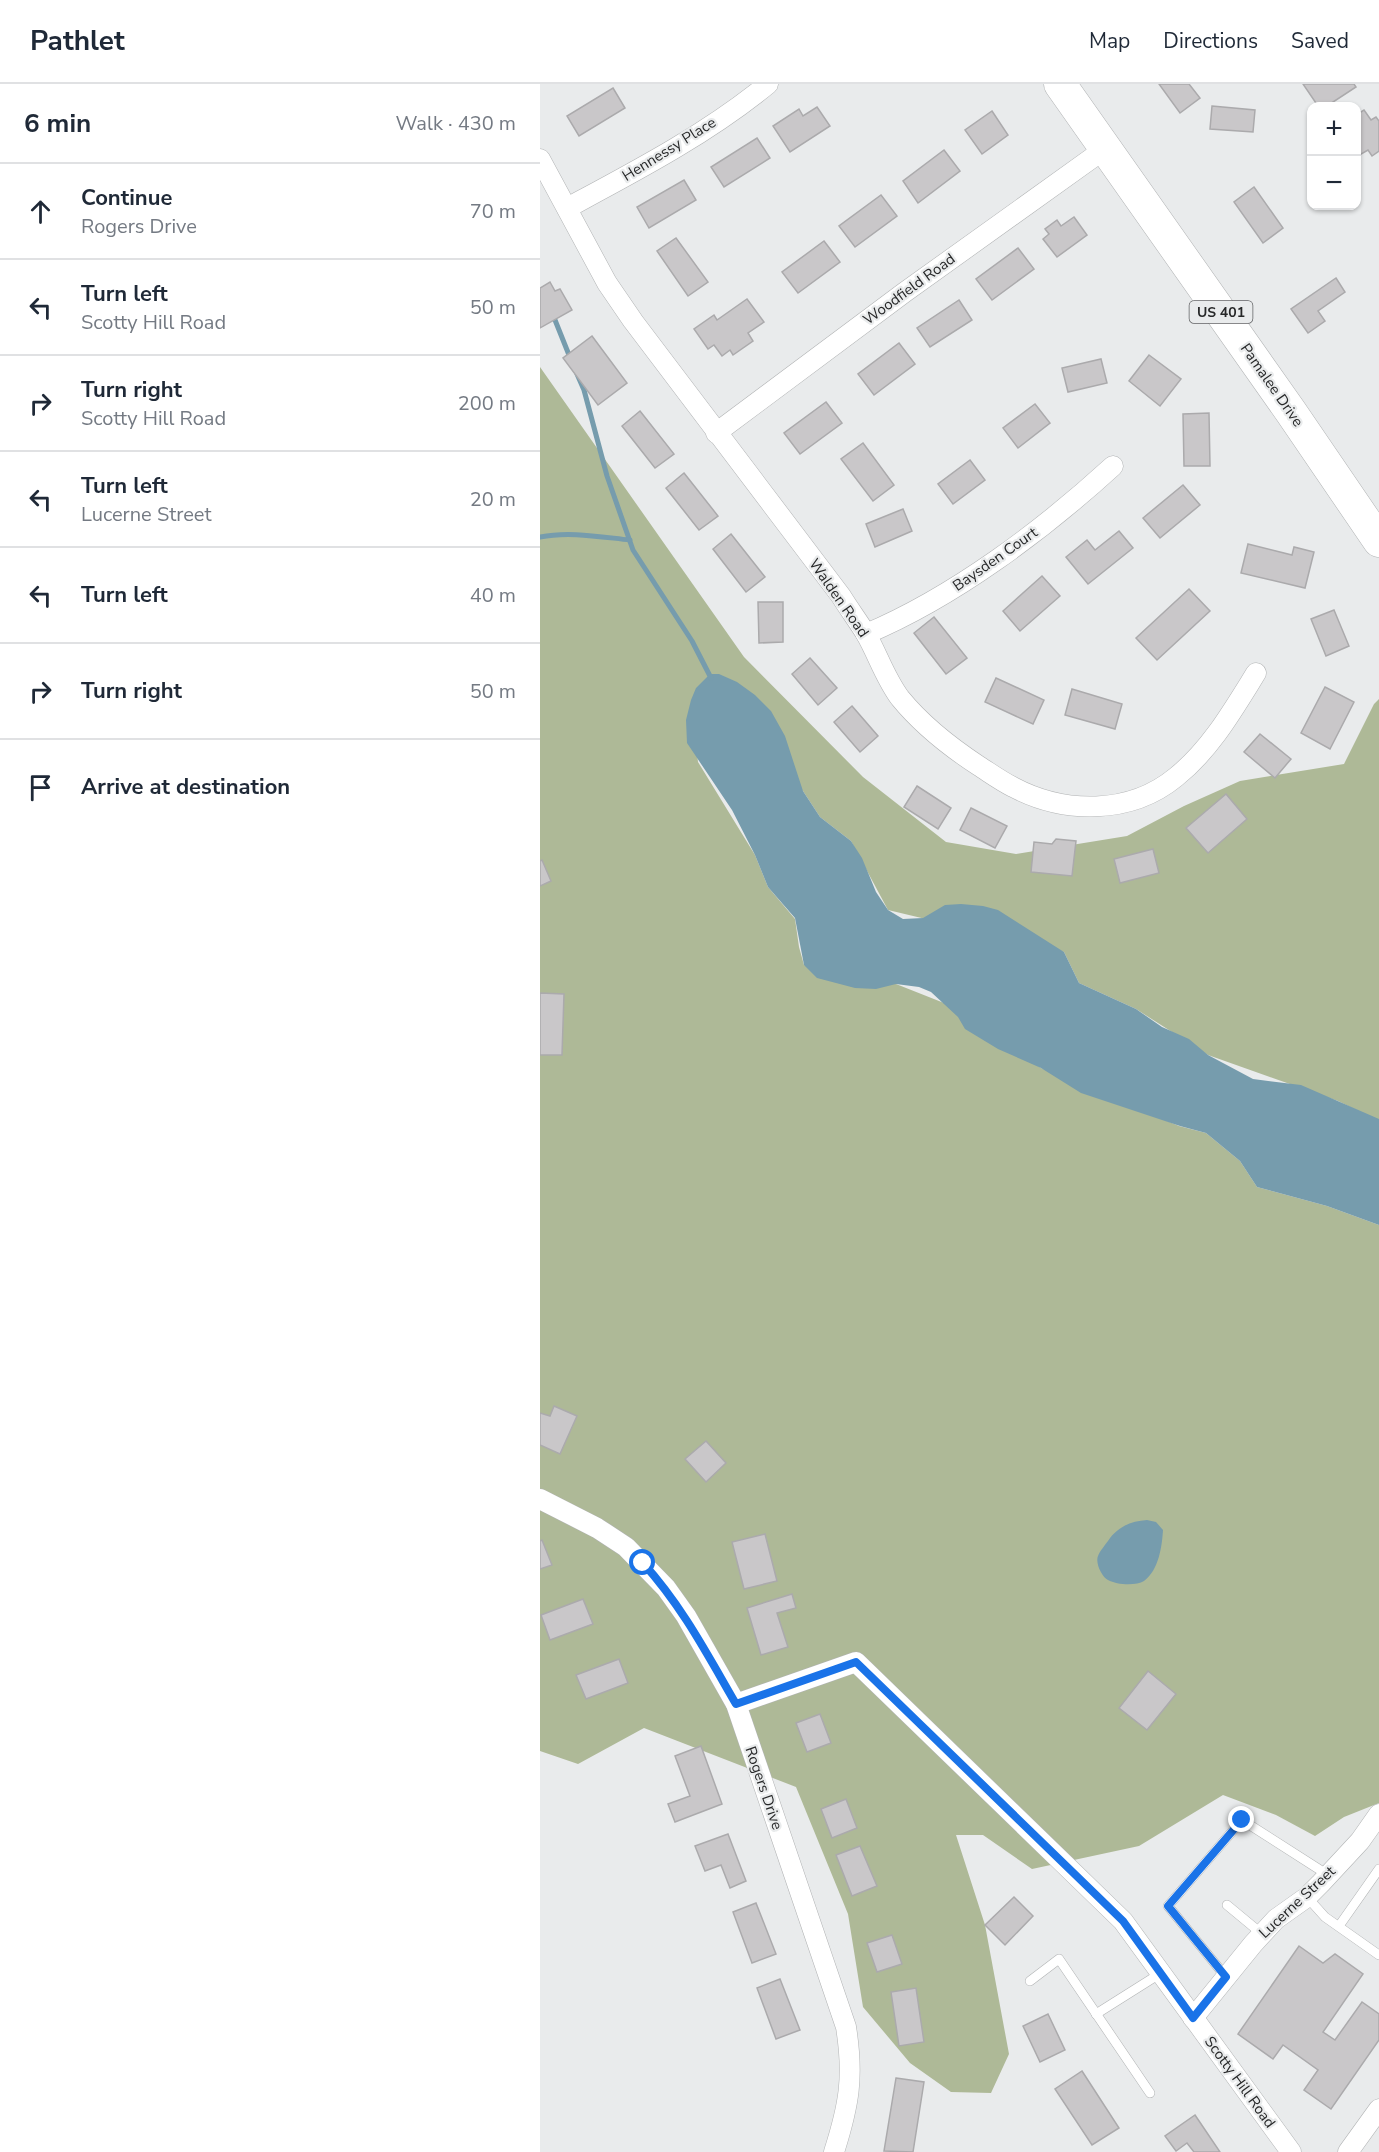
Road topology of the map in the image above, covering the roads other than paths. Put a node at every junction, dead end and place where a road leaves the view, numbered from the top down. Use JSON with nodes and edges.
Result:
{"nodes":[{"id":1,"x":768,"y":84,"type":"edge"},
{"id":2,"x":1060,"y":84,"type":"edge"},
{"id":3,"x":1106,"y":148,"type":"junction"},
{"id":4,"x":540,"y":159,"type":"edge"},
{"id":5,"x":567,"y":208,"type":"junction"},
{"id":6,"x":716,"y":433,"type":"junction"},
{"id":7,"x":1113,"y":466,"type":"dead end"},
{"id":8,"x":1379,"y":541,"type":"edge"},
{"id":9,"x":866,"y":634,"type":"junction"},
{"id":10,"x":1256,"y":673,"type":"dead end"},
{"id":11,"x":540,"y":1498,"type":"edge"},
{"id":12,"x":736,"y":1704,"type":"junction"},
{"id":13,"x":1379,"y":1814,"type":"edge"},
{"id":14,"x":1379,"y":1869,"type":"edge"},
{"id":15,"x":1328,"y":1875,"type":"junction"},
{"id":16,"x":1307,"y":1896,"type":"junction"},
{"id":17,"x":1227,"y":1905,"type":"dead end"},
{"id":18,"x":1339,"y":1926,"type":"junction"},
{"id":19,"x":1262,"y":1934,"type":"junction"},
{"id":20,"x":1379,"y":1955,"type":"edge"},
{"id":21,"x":1161,"y":1973,"type":"junction"},
{"id":22,"x":1226,"y":1977,"type":"junction"},
{"id":23,"x":1030,"y":1981,"type":"dead end"},
{"id":24,"x":1096,"y":2014,"type":"junction"},
{"id":25,"x":1193,"y":2018,"type":"junction"},
{"id":26,"x":1150,"y":2093,"type":"dead end"},
{"id":27,"x":1379,"y":2109,"type":"edge"},
{"id":28,"x":834,"y":2152,"type":"edge"},
{"id":29,"x":1291,"y":2152,"type":"edge"},
{"id":30,"x":1348,"y":2152,"type":"edge"}],
"edges":[{"from":1,"to":5,"type":"street","name":"Hennessy Place"},
{"from":2,"to":3,"type":"main road","name":"Pamalee Drive","number":"US 401"},
{"from":3,"to":6,"type":"street","name":"Woodfield Road"},
{"from":3,"to":8,"type":"main road","name":"Pamalee Drive","number":"US 401"},
{"from":4,"to":5,"type":"street","name":"Walden Road"},
{"from":5,"to":6,"type":"street","name":"Walden Road"},
{"from":6,"to":9,"type":"street","name":"Walden Road"},
{"from":7,"to":9,"type":"street","name":"Baysden Court"},
{"from":9,"to":10,"type":"street","name":"Walden Road"},
{"from":11,"to":12,"type":"street","name":"Rogers Drive"},
{"from":12,"to":21,"type":"street","name":"Scotty Hill Road"},
{"from":12,"to":28,"type":"street","name":"Rogers Drive"},
{"from":13,"to":15,"type":"street","name":"Lucerne Street"},
{"from":14,"to":18,"type":"lane"},
{"from":15,"to":16,"type":"street","name":"Lucerne Street"},
{"from":15,"to":22,"type":"lane"},
{"from":16,"to":18,"type":"lane"},
{"from":16,"to":19,"type":"street","name":"Lucerne Street"},
{"from":17,"to":19,"type":"lane"},
{"from":18,"to":20,"type":"lane"},
{"from":19,"to":22,"type":"street","name":"Lucerne Street"},
{"from":21,"to":24,"type":"lane"},
{"from":21,"to":25,"type":"street","name":"Scotty Hill Road"},
{"from":22,"to":25,"type":"street","name":"Lucerne Street"},
{"from":23,"to":24,"type":"lane"},
{"from":24,"to":26,"type":"lane"},
{"from":25,"to":29,"type":"street","name":"Scotty Hill Road"},
{"from":27,"to":30,"type":"street"}]}
